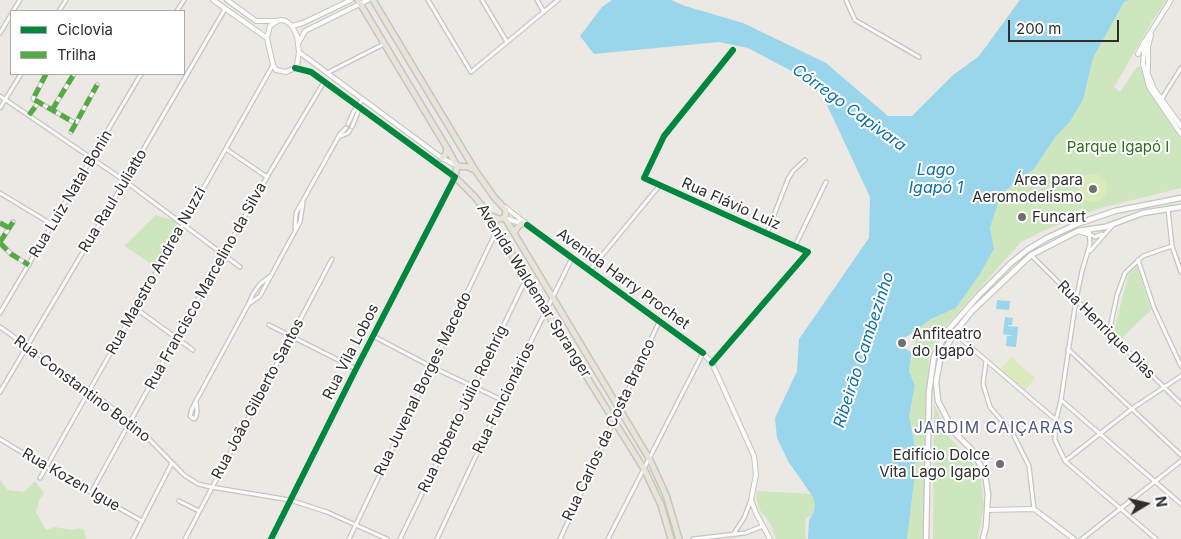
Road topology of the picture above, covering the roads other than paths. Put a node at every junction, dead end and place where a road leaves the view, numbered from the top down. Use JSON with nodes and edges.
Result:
{"nodes":[{"id":1,"x":213,"y":0,"type":"edge"},
{"id":2,"x":227,"y":0,"type":"edge"},
{"id":3,"x":351,"y":0,"type":"edge"},
{"id":4,"x":368,"y":0,"type":"edge"},
{"id":5,"x":373,"y":0,"type":"edge"},
{"id":6,"x":428,"y":0,"type":"edge"},
{"id":7,"x":482,"y":0,"type":"edge"},
{"id":8,"x":537,"y":0,"type":"edge"},
{"id":9,"x":558,"y":0,"type":"edge"},
{"id":10,"x":846,"y":0,"type":"edge"},
{"id":11,"x":1171,"y":0,"type":"edge"},
{"id":12,"x":359,"y":2,"type":"edge"},
{"id":13,"x":225,"y":9,"type":"junction"},
{"id":14,"x":544,"y":12,"type":"junction"},
{"id":15,"x":10,"y":17,"type":"edge"},
{"id":16,"x":277,"y":21,"type":"junction"},
{"id":17,"x":292,"y":26,"type":"junction"},
{"id":18,"x":1152,"y":31,"type":"junction"},
{"id":19,"x":0,"y":34,"type":"edge"},
{"id":20,"x":267,"y":38,"type":"junction"},
{"id":21,"x":1145,"y":40,"type":"junction"},
{"id":22,"x":507,"y":42,"type":"junction"},
{"id":23,"x":384,"y":43,"type":"junction"},
{"id":24,"x":298,"y":44,"type":"junction"},
{"id":25,"x":733,"y":50,"type":"dead end"},
{"id":26,"x":299,"y":52,"type":"junction"},
{"id":27,"x":1138,"y":54,"type":"dead end"},
{"id":28,"x":919,"y":57,"type":"dead end"},
{"id":29,"x":1143,"y":57,"type":"junction"},
{"id":30,"x":272,"y":65,"type":"junction"},
{"id":31,"x":295,"y":68,"type":"junction"},
{"id":32,"x":1181,"y":68,"type":"edge"},
{"id":33,"x":326,"y":74,"type":"junction"},
{"id":34,"x":20,"y":75,"type":"edge"},
{"id":35,"x":45,"y":75,"type":"edge"},
{"id":36,"x":73,"y":75,"type":"edge"},
{"id":37,"x":140,"y":75,"type":"edge"},
{"id":38,"x":1149,"y":76,"type":"junction"},
{"id":39,"x":324,"y":82,"type":"junction"},
{"id":40,"x":97,"y":85,"type":"dead end"},
{"id":41,"x":1149,"y":87,"type":"junction"},
{"id":42,"x":0,"y":96,"type":"edge"},
{"id":43,"x":5,"y":99,"type":"junction"},
{"id":44,"x":362,"y":100,"type":"junction"},
{"id":45,"x":1161,"y":100,"type":"junction"},
{"id":46,"x":39,"y":102,"type":"junction"},
{"id":47,"x":358,"y":107,"type":"junction"},
{"id":48,"x":0,"y":108,"type":"edge"},
{"id":49,"x":52,"y":110,"type":"junction"},
{"id":50,"x":29,"y":116,"type":"junction"},
{"id":51,"x":75,"y":123,"type":"junction"},
{"id":52,"x":1181,"y":126,"type":"edge"},
{"id":53,"x":346,"y":128,"type":"junction"},
{"id":54,"x":350,"y":130,"type":"junction"},
{"id":55,"x":71,"y":132,"type":"dead end"},
{"id":56,"x":1181,"y":134,"type":"edge"},
{"id":57,"x":338,"y":138,"type":"junction"},
{"id":58,"x":226,"y":148,"type":"junction"},
{"id":59,"x":447,"y":148,"type":"junction"},
{"id":60,"x":442,"y":158,"type":"junction"},
{"id":61,"x":92,"y":159,"type":"junction"},
{"id":62,"x":805,"y":160,"type":"dead end"},
{"id":63,"x":457,"y":166,"type":"junction"},
{"id":64,"x":475,"y":170,"type":"junction"},
{"id":65,"x":455,"y":177,"type":"junction"},
{"id":66,"x":267,"y":178,"type":"junction"},
{"id":67,"x":125,"y":182,"type":"junction"},
{"id":68,"x":826,"y":182,"type":"dead end"},
{"id":69,"x":660,"y":185,"type":"junction"},
{"id":70,"x":0,"y":193,"type":"edge"},
{"id":71,"x":1181,"y":198,"type":"edge"},
{"id":72,"x":303,"y":203,"type":"junction"},
{"id":73,"x":502,"y":205,"type":"junction"},
{"id":74,"x":1181,"y":207,"type":"edge"},
{"id":75,"x":1168,"y":209,"type":"junction"},
{"id":76,"x":296,"y":213,"type":"junction"},
{"id":77,"x":302,"y":214,"type":"junction"},
{"id":78,"x":489,"y":215,"type":"junction"},
{"id":79,"x":295,"y":218,"type":"junction"},
{"id":80,"x":505,"y":218,"type":"junction"},
{"id":81,"x":1092,"y":218,"type":"junction"},
{"id":82,"x":302,"y":219,"type":"junction"},
{"id":83,"x":13,"y":222,"type":"dead end"},
{"id":84,"x":0,"y":223,"type":"edge"},
{"id":85,"x":183,"y":224,"type":"junction"},
{"id":86,"x":525,"y":224,"type":"junction"},
{"id":87,"x":1113,"y":224,"type":"junction"},
{"id":88,"x":53,"y":225,"type":"junction"},
{"id":89,"x":9,"y":228,"type":"junction"},
{"id":90,"x":295,"y":230,"type":"junction"},
{"id":91,"x":497,"y":230,"type":"junction"},
{"id":92,"x":1088,"y":231,"type":"junction"},
{"id":93,"x":1105,"y":232,"type":"junction"},
{"id":94,"x":514,"y":233,"type":"junction"},
{"id":95,"x":767,"y":233,"type":"junction"},
{"id":96,"x":0,"y":243,"type":"edge"},
{"id":97,"x":795,"y":246,"type":"junction"},
{"id":98,"x":1172,"y":246,"type":"junction"},
{"id":99,"x":1029,"y":253,"type":"junction"},
{"id":100,"x":1088,"y":254,"type":"junction"},
{"id":101,"x":225,"y":255,"type":"junction"},
{"id":102,"x":572,"y":258,"type":"junction"},
{"id":103,"x":332,"y":259,"type":"dead end"},
{"id":104,"x":1138,"y":260,"type":"junction"},
{"id":105,"x":29,"y":265,"type":"junction"},
{"id":106,"x":240,"y":267,"type":"dead end"},
{"id":107,"x":590,"y":270,"type":"junction"},
{"id":108,"x":1181,"y":272,"type":"edge"},
{"id":109,"x":269,"y":277,"type":"junction"},
{"id":110,"x":526,"y":279,"type":"junction"},
{"id":111,"x":260,"y":284,"type":"junction"},
{"id":112,"x":265,"y":288,"type":"junction"},
{"id":113,"x":253,"y":294,"type":"junction"},
{"id":114,"x":256,"y":298,"type":"junction"},
{"id":115,"x":553,"y":298,"type":"junction"},
{"id":116,"x":1076,"y":300,"type":"junction"},
{"id":117,"x":248,"y":305,"type":"junction"},
{"id":118,"x":135,"y":308,"type":"junction"},
{"id":119,"x":546,"y":311,"type":"junction"},
{"id":120,"x":0,"y":313,"type":"edge"},
{"id":121,"x":659,"y":322,"type":"junction"},
{"id":122,"x":270,"y":325,"type":"dead end"},
{"id":123,"x":0,"y":327,"type":"edge"},
{"id":124,"x":954,"y":333,"type":"junction"},
{"id":125,"x":1109,"y":333,"type":"junction"},
{"id":126,"x":291,"y":336,"type":"junction"},
{"id":127,"x":373,"y":336,"type":"junction"},
{"id":128,"x":176,"y":338,"type":"junction"},
{"id":129,"x":580,"y":344,"type":"junction"},
{"id":130,"x":27,"y":346,"type":"junction"},
{"id":131,"x":1068,"y":349,"type":"junction"},
{"id":132,"x":193,"y":350,"type":"dead end"},
{"id":133,"x":572,"y":352,"type":"junction"},
{"id":134,"x":703,"y":353,"type":"junction"},
{"id":135,"x":986,"y":361,"type":"junction"},
{"id":136,"x":712,"y":363,"type":"junction"},
{"id":137,"x":1181,"y":366,"type":"edge"},
{"id":138,"x":432,"y":367,"type":"junction"},
{"id":139,"x":356,"y":369,"type":"junction"},
{"id":140,"x":1181,"y":376,"type":"edge"},
{"id":141,"x":474,"y":387,"type":"junction"},
{"id":142,"x":1164,"y":387,"type":"junction"},
{"id":143,"x":90,"y":391,"type":"junction"},
{"id":144,"x":0,"y":392,"type":"edge"},
{"id":145,"x":502,"y":400,"type":"junction"},
{"id":146,"x":1061,"y":400,"type":"junction"},
{"id":147,"x":196,"y":401,"type":"junction"},
{"id":148,"x":1181,"y":404,"type":"edge"},
{"id":149,"x":619,"y":408,"type":"junction"},
{"id":150,"x":1133,"y":408,"type":"junction"},
{"id":151,"x":192,"y":409,"type":"junction"},
{"id":152,"x":196,"y":411,"type":"junction"},
{"id":153,"x":614,"y":420,"type":"junction"},
{"id":154,"x":1056,"y":420,"type":"junction"},
{"id":155,"x":130,"y":422,"type":"junction"},
{"id":156,"x":1100,"y":434,"type":"junction"},
{"id":157,"x":0,"y":439,"type":"edge"},
{"id":158,"x":1181,"y":455,"type":"edge"},
{"id":159,"x":650,"y":460,"type":"junction"},
{"id":160,"x":1064,"y":460,"type":"junction"},
{"id":161,"x":1181,"y":461,"type":"edge"},
{"id":162,"x":172,"y":463,"type":"junction"},
{"id":163,"x":46,"y":467,"type":"junction"},
{"id":164,"x":644,"y":469,"type":"junction"},
{"id":165,"x":40,"y":478,"type":"dead end"},
{"id":166,"x":1154,"y":481,"type":"junction"},
{"id":167,"x":211,"y":487,"type":"junction"},
{"id":168,"x":92,"y":493,"type":"junction"},
{"id":169,"x":179,"y":500,"type":"dead end"},
{"id":170,"x":290,"y":500,"type":"junction"},
{"id":171,"x":751,"y":500,"type":"junction"},
{"id":172,"x":1181,"y":504,"type":"edge"},
{"id":173,"x":1034,"y":509,"type":"junction"},
{"id":174,"x":1121,"y":509,"type":"junction"},
{"id":175,"x":987,"y":510,"type":"junction"},
{"id":176,"x":199,"y":511,"type":"junction"},
{"id":177,"x":142,"y":521,"type":"junction"},
{"id":178,"x":356,"y":524,"type":"junction"},
{"id":179,"x":763,"y":526,"type":"junction"},
{"id":180,"x":733,"y":535,"type":"junction"},
{"id":181,"x":132,"y":539,"type":"edge"},
{"id":182,"x":184,"y":539,"type":"edge"},
{"id":183,"x":271,"y":539,"type":"edge"},
{"id":184,"x":349,"y":539,"type":"edge"},
{"id":185,"x":386,"y":539,"type":"edge"},
{"id":186,"x":400,"y":539,"type":"edge"},
{"id":187,"x":437,"y":539,"type":"edge"},
{"id":188,"x":560,"y":539,"type":"edge"},
{"id":189,"x":608,"y":539,"type":"edge"},
{"id":190,"x":671,"y":539,"type":"edge"},
{"id":191,"x":679,"y":539,"type":"edge"},
{"id":192,"x":693,"y":539,"type":"edge"},
{"id":193,"x":770,"y":539,"type":"edge"},
{"id":194,"x":926,"y":539,"type":"edge"},
{"id":195,"x":983,"y":539,"type":"edge"},
{"id":196,"x":1074,"y":539,"type":"edge"},
{"id":197,"x":1082,"y":539,"type":"edge"},
{"id":198,"x":1156,"y":539,"type":"edge"}],
"edges":[{"from":1,"to":13,"type":"street"},
{"from":2,"to":16,"type":"street"},
{"from":3,"to":17,"type":"street"},
{"from":4,"to":12,"type":"street"},
{"from":5,"to":64,"type":"main road","name":"Avenida Waldemar Spranger"},
{"from":6,"to":22,"type":"street"},
{"from":7,"to":22,"type":"street"},
{"from":8,"to":14,"type":"street"},
{"from":9,"to":14,"type":"street"},
{"from":10,"to":28,"type":"street"},
{"from":11,"to":18,"type":"street"},
{"from":12,"to":23,"type":"main road"},
{"from":12,"to":24,"type":"street"},
{"from":13,"to":20,"type":"street"},
{"from":13,"to":67,"type":"street","name":"Rua Raul Juliatto"},
{"from":14,"to":22,"type":"street"},
{"from":15,"to":19,"type":"street"},
{"from":16,"to":17,"type":"street"},
{"from":16,"to":20,"type":"street"},
{"from":17,"to":24,"type":"street"},
{"from":18,"to":21,"type":"street"},
{"from":18,"to":38,"type":"street"},
{"from":20,"to":30,"type":"street"},
{"from":21,"to":27,"type":"street"},
{"from":21,"to":29,"type":"street"},
{"from":23,"to":33,"type":"street"},
{"from":23,"to":59,"type":"main road"},
{"from":24,"to":26,"type":"street"},
{"from":25,"to":69,"type":"street","name":"Rua Flávio Luiz"},
{"from":26,"to":31,"type":"street"},
{"from":26,"to":33,"type":"street"},
{"from":29,"to":38,"type":"street"},
{"from":29,"to":41,"type":"street"},
{"from":30,"to":31,"type":"street"},
{"from":30,"to":58,"type":"street","name":"Rua Maestro Andrea Nuzzi"},
{"from":31,"to":39,"type":"street"},
{"from":32,"to":45,"type":"street"},
{"from":33,"to":44,"type":"street"},
{"from":34,"to":43,"type":"street"},
{"from":35,"to":46,"type":"street"},
{"from":36,"to":49,"type":"street"},
{"from":37,"to":61,"type":"street","name":"Rua Luiz Natal Bonin"},
{"from":38,"to":45,"type":"street"},
{"from":39,"to":47,"type":"street"},
{"from":39,"to":66,"type":"street","name":"Rua Francisco Marcelino da Silva"},
{"from":40,"to":51,"type":"street"},
{"from":41,"to":45,"type":"street"},
{"from":41,"to":56,"type":"street"},
{"from":42,"to":43,"type":"street"},
{"from":43,"to":48,"type":"street"},
{"from":43,"to":50,"type":"street"},
{"from":44,"to":47,"type":"street"},
{"from":44,"to":60,"type":"street"},
{"from":45,"to":52,"type":"street"},
{"from":46,"to":49,"type":"street"},
{"from":46,"to":50,"type":"street"},
{"from":47,"to":53,"type":"street"},
{"from":47,"to":54,"type":"street"},
{"from":47,"to":65,"type":"street"},
{"from":49,"to":51,"type":"street"},
{"from":50,"to":61,"type":"street"},
{"from":51,"to":55,"type":"street"},
{"from":53,"to":54,"type":"street"},
{"from":53,"to":57,"type":"street"},
{"from":54,"to":57,"type":"street"},
{"from":57,"to":72,"type":"street"},
{"from":58,"to":66,"type":"street"},
{"from":58,"to":85,"type":"street","name":"Rua Maestro Andrea Nuzzi"},
{"from":59,"to":60,"type":"main road"},
{"from":59,"to":63,"type":"main road"},
{"from":60,"to":63,"type":"street"},
{"from":61,"to":67,"type":"street"},
{"from":61,"to":88,"type":"street","name":"Rua Luiz Natal Bonin"},
{"from":62,"to":95,"type":"street"},
{"from":63,"to":64,"type":"main road"},
{"from":63,"to":65,"type":"main road"},
{"from":64,"to":73,"type":"main road","name":"Avenida Waldemar Spranger"},
{"from":65,"to":78,"type":"main road","name":"Avenida Waldemar Spranger"},
{"from":65,"to":127,"type":"street","name":"Rua Vila Lobos"},
{"from":66,"to":101,"type":"street","name":"Rua Francisco Marcelino da Silva"},
{"from":67,"to":85,"type":"street"},
{"from":67,"to":130,"type":"street","name":"Rua Raul Juliatto"},
{"from":68,"to":97,"type":"street"},
{"from":69,"to":95,"type":"street","name":"Rua Flávio Luiz"},
{"from":69,"to":107,"type":"street"},
{"from":70,"to":88,"type":"street"},
{"from":71,"to":81,"type":"main road"},
{"from":72,"to":76,"type":"street"},
{"from":72,"to":77,"type":"street"},
{"from":73,"to":80,"type":"main road","name":"Avenida Waldemar Spranger"},
{"from":73,"to":86,"type":"street","name":"Avenida Harry Prochet"},
{"from":74,"to":75,"type":"main road"},
{"from":75,"to":87,"type":"main road"},
{"from":75,"to":98,"type":"street"},
{"from":76,"to":77,"type":"street"},
{"from":76,"to":79,"type":"street"},
{"from":77,"to":82,"type":"street"},
{"from":78,"to":80,"type":"main road"},
{"from":78,"to":91,"type":"main road","name":"Avenida Waldemar Spranger"},
{"from":79,"to":82,"type":"street"},
{"from":79,"to":90,"type":"street"},
{"from":80,"to":86,"type":"street","name":"Avenida Harry Prochet"},
{"from":80,"to":94,"type":"main road","name":"Avenida Waldemar Spranger"},
{"from":81,"to":92,"type":"main road"},
{"from":81,"to":99,"type":"main road"},
{"from":82,"to":90,"type":"street"},
{"from":83,"to":89,"type":"street"},
{"from":84,"to":89,"type":"street"},
{"from":85,"to":101,"type":"street"},
{"from":85,"to":118,"type":"street","name":"Rua Maestro Andrea Nuzzi"},
{"from":86,"to":94,"type":"main road"},
{"from":86,"to":102,"type":"street","name":"Avenida Harry Prochet"},
{"from":87,"to":92,"type":"main road"},
{"from":87,"to":93,"type":"street"},
{"from":88,"to":105,"type":"street","name":"Rua Luiz Natal Bonin"},
{"from":89,"to":96,"type":"street"},
{"from":90,"to":109,"type":"street"},
{"from":91,"to":110,"type":"main road","name":"Avenida Waldemar Spranger"},
{"from":91,"to":138,"type":"street","name":"Rua Juvenal Borges Macedo"},
{"from":92,"to":93,"type":"street"},
{"from":92,"to":99,"type":"main road"},
{"from":92,"to":100,"type":"street"},
{"from":93,"to":100,"type":"street"},
{"from":94,"to":115,"type":"main road","name":"Avenida Waldemar Spranger"},
{"from":95,"to":97,"type":"street","name":"Rua Flávio Luiz"},
{"from":96,"to":105,"type":"street"},
{"from":97,"to":136,"type":"street","name":"Rua Flávio Luiz"},
{"from":98,"to":104,"type":"street"},
{"from":98,"to":108,"type":"street"},
{"from":99,"to":116,"type":"street","name":"Rua Henrique Dias"},
{"from":99,"to":124,"type":"main road"},
{"from":99,"to":194,"type":"main road"},
{"from":100,"to":116,"type":"street"},
{"from":101,"to":106,"type":"street"},
{"from":101,"to":128,"type":"street","name":"Rua Francisco Marcelino da Silva"},
{"from":102,"to":107,"type":"street","name":"Avenida Harry Prochet"},
{"from":102,"to":115,"type":"street","name":"Rua Funcionários"},
{"from":103,"to":126,"type":"street","name":"Rua João Gilberto Santos"},
{"from":104,"to":125,"type":"street"},
{"from":104,"to":137,"type":"street"},
{"from":105,"to":120,"type":"street","name":"Rua Luiz Natal Bonin"},
{"from":107,"to":121,"type":"street","name":"Avenida Harry Prochet"},
{"from":109,"to":111,"type":"street"},
{"from":109,"to":112,"type":"street"},
{"from":110,"to":119,"type":"main road","name":"Avenida Waldemar Spranger"},
{"from":110,"to":141,"type":"street","name":"Rua Roberto Júlio Roehrig"},
{"from":111,"to":112,"type":"street"},
{"from":111,"to":113,"type":"street"},
{"from":112,"to":114,"type":"street"},
{"from":113,"to":114,"type":"street"},
{"from":113,"to":117,"type":"street"},
{"from":114,"to":117,"type":"street"},
{"from":115,"to":119,"type":"street","name":"Rua Funcionários"},
{"from":115,"to":129,"type":"main road","name":"Avenida Waldemar Spranger"},
{"from":116,"to":125,"type":"street","name":"Rua Henrique Dias"},
{"from":116,"to":131,"type":"street"},
{"from":117,"to":147,"type":"street"},
{"from":118,"to":128,"type":"street"},
{"from":118,"to":143,"type":"street","name":"Rua Maestro Andrea Nuzzi"},
{"from":119,"to":133,"type":"main road","name":"Avenida Waldemar Spranger"},
{"from":119,"to":145,"type":"street","name":"Rua Funcionários"},
{"from":121,"to":134,"type":"street","name":"Avenida Harry Prochet"},
{"from":121,"to":149,"type":"street","name":"Rua Carlos da Costa Branco"},
{"from":122,"to":126,"type":"street"},
{"from":123,"to":130,"type":"street","name":"Rua Constantino Botino"},
{"from":124,"to":135,"type":"street"},
{"from":124,"to":175,"type":"main road"},
{"from":125,"to":142,"type":"street","name":"Rua Henrique Dias"},
{"from":126,"to":139,"type":"street"},
{"from":126,"to":167,"type":"street","name":"Rua João Gilberto Santos"},
{"from":127,"to":138,"type":"street"},
{"from":127,"to":139,"type":"street","name":"Rua Vila Lobos"},
{"from":128,"to":132,"type":"street"},
{"from":128,"to":155,"type":"street","name":"Rua Francisco Marcelino da Silva"},
{"from":129,"to":133,"type":"main road"},
{"from":129,"to":149,"type":"main road","name":"Avenida Waldemar Spranger"},
{"from":130,"to":143,"type":"street","name":"Rua Constantino Botino"},
{"from":130,"to":144,"type":"street","name":"Rua Raul Juliatto"},
{"from":131,"to":146,"type":"street"},
{"from":131,"to":150,"type":"street"},
{"from":133,"to":153,"type":"main road","name":"Avenida Waldemar Spranger"},
{"from":134,"to":136,"type":"street","name":"Avenida Harry Prochet"},
{"from":134,"to":159,"type":"street"},
{"from":135,"to":154,"type":"street"},
{"from":135,"to":173,"type":"street"},
{"from":136,"to":171,"type":"street","name":"Avenida Harry Prochet"},
{"from":138,"to":141,"type":"street"},
{"from":138,"to":178,"type":"street","name":"Rua Juvenal Borges Macedo"},
{"from":139,"to":170,"type":"street","name":"Rua Vila Lobos"},
{"from":140,"to":142,"type":"street"},
{"from":141,"to":145,"type":"street"},
{"from":141,"to":186,"type":"street","name":"Rua Roberto Júlio Roehrig"},
{"from":142,"to":148,"type":"street","name":"Rua Henrique Dias"},
{"from":142,"to":150,"type":"street"},
{"from":143,"to":155,"type":"street","name":"Rua Constantino Botino"},
{"from":143,"to":163,"type":"street","name":"Rua Maestro Andrea Nuzzi"},
{"from":145,"to":187,"type":"street","name":"Rua Funcionários"},
{"from":146,"to":154,"type":"street"},
{"from":146,"to":156,"type":"street"},
{"from":147,"to":151,"type":"street"},
{"from":147,"to":152,"type":"street"},
{"from":149,"to":153,"type":"street","name":"Rua Carlos da Costa Branco"},
{"from":149,"to":159,"type":"main road","name":"Avenida Waldemar Spranger"},
{"from":150,"to":156,"type":"street"},
{"from":150,"to":158,"type":"street"},
{"from":151,"to":152,"type":"street"},
{"from":151,"to":152,"type":"street"},
{"from":153,"to":164,"type":"main road","name":"Avenida Waldemar Spranger"},
{"from":153,"to":188,"type":"street","name":"Rua Carlos da Costa Branco"},
{"from":154,"to":160,"type":"street"},
{"from":155,"to":162,"type":"street","name":"Rua Constantino Botino"},
{"from":155,"to":168,"type":"street","name":"Rua Francisco Marcelino da Silva"},
{"from":156,"to":160,"type":"street"},
{"from":156,"to":166,"type":"street"},
{"from":157,"to":163,"type":"street","name":"Rua Kozen Igue"},
{"from":159,"to":164,"type":"street"},
{"from":159,"to":191,"type":"main road","name":"Avenida Waldemar Spranger"},
{"from":160,"to":174,"type":"street"},
{"from":161,"to":166,"type":"street"},
{"from":162,"to":167,"type":"street","name":"Rua Constantino Botino"},
{"from":162,"to":177,"type":"street"},
{"from":163,"to":165,"type":"street","name":"Rua Maestro Andrea Nuzzi"},
{"from":163,"to":168,"type":"street","name":"Rua Kozen Igue"},
{"from":164,"to":189,"type":"street"},
{"from":164,"to":190,"type":"main road","name":"Avenida Waldemar Spranger"},
{"from":166,"to":172,"type":"street"},
{"from":166,"to":174,"type":"street"},
{"from":167,"to":170,"type":"street","name":"Rua Constantino Botino"},
{"from":167,"to":176,"type":"street","name":"Rua João Gilberto Santos"},
{"from":168,"to":177,"type":"street","name":"Rua Kozen Igue"},
{"from":169,"to":176,"type":"street"},
{"from":170,"to":178,"type":"street","name":"Rua Constantino Botino"},
{"from":170,"to":183,"type":"street","name":"Rua Vila Lobos"},
{"from":171,"to":179,"type":"street"},
{"from":171,"to":180,"type":"street"},
{"from":173,"to":175,"type":"street"},
{"from":173,"to":196,"type":"street"},
{"from":174,"to":197,"type":"street"},
{"from":174,"to":198,"type":"street"},
{"from":175,"to":195,"type":"main road"},
{"from":176,"to":182,"type":"street","name":"Rua João Gilberto Santos"},
{"from":177,"to":181,"type":"street"},
{"from":178,"to":184,"type":"street","name":"Rua Juvenal Borges Macedo"},
{"from":178,"to":185,"type":"street","name":"Rua Constantino Botino"},
{"from":179,"to":180,"type":"street"},
{"from":179,"to":193,"type":"street"},
{"from":180,"to":192,"type":"street"}]}
